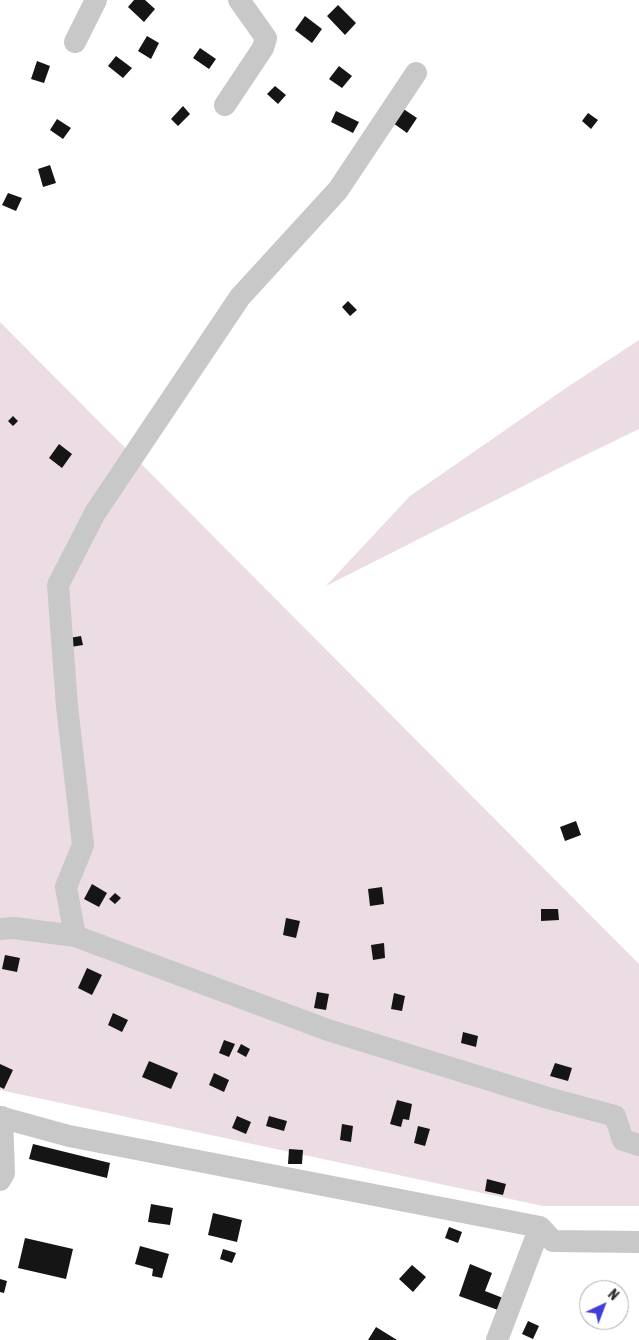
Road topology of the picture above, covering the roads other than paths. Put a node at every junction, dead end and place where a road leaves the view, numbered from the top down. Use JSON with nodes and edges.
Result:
{"nodes":[{"id":1,"x":96,"y":0,"type":"edge"},
{"id":2,"x":239,"y":0,"type":"edge"},
{"id":3,"x":75,"y":42,"type":"dead end"},
{"id":4,"x":416,"y":73,"type":"dead end"},
{"id":5,"x":225,"y":105,"type":"dead end"},
{"id":6,"x":0,"y":929,"type":"edge"},
{"id":7,"x":74,"y":936,"type":"junction"},
{"id":8,"x":1,"y":1117,"type":"edge"},
{"id":9,"x":639,"y":1145,"type":"edge"},
{"id":10,"x":0,"y":1180,"type":"edge"},
{"id":11,"x":540,"y":1227,"type":"junction"},
{"id":12,"x":639,"y":1242,"type":"edge"},
{"id":13,"x":497,"y":1340,"type":"edge"}],
"edges":[{"from":1,"to":3,"type":"street"},
{"from":2,"to":5,"type":"street"},
{"from":4,"to":7,"type":"street"},
{"from":6,"to":7,"type":"street"},
{"from":7,"to":9,"type":"street"},
{"from":8,"to":10,"type":"street"},
{"from":8,"to":11,"type":"street"},
{"from":11,"to":12,"type":"street"},
{"from":11,"to":13,"type":"street"}]}
